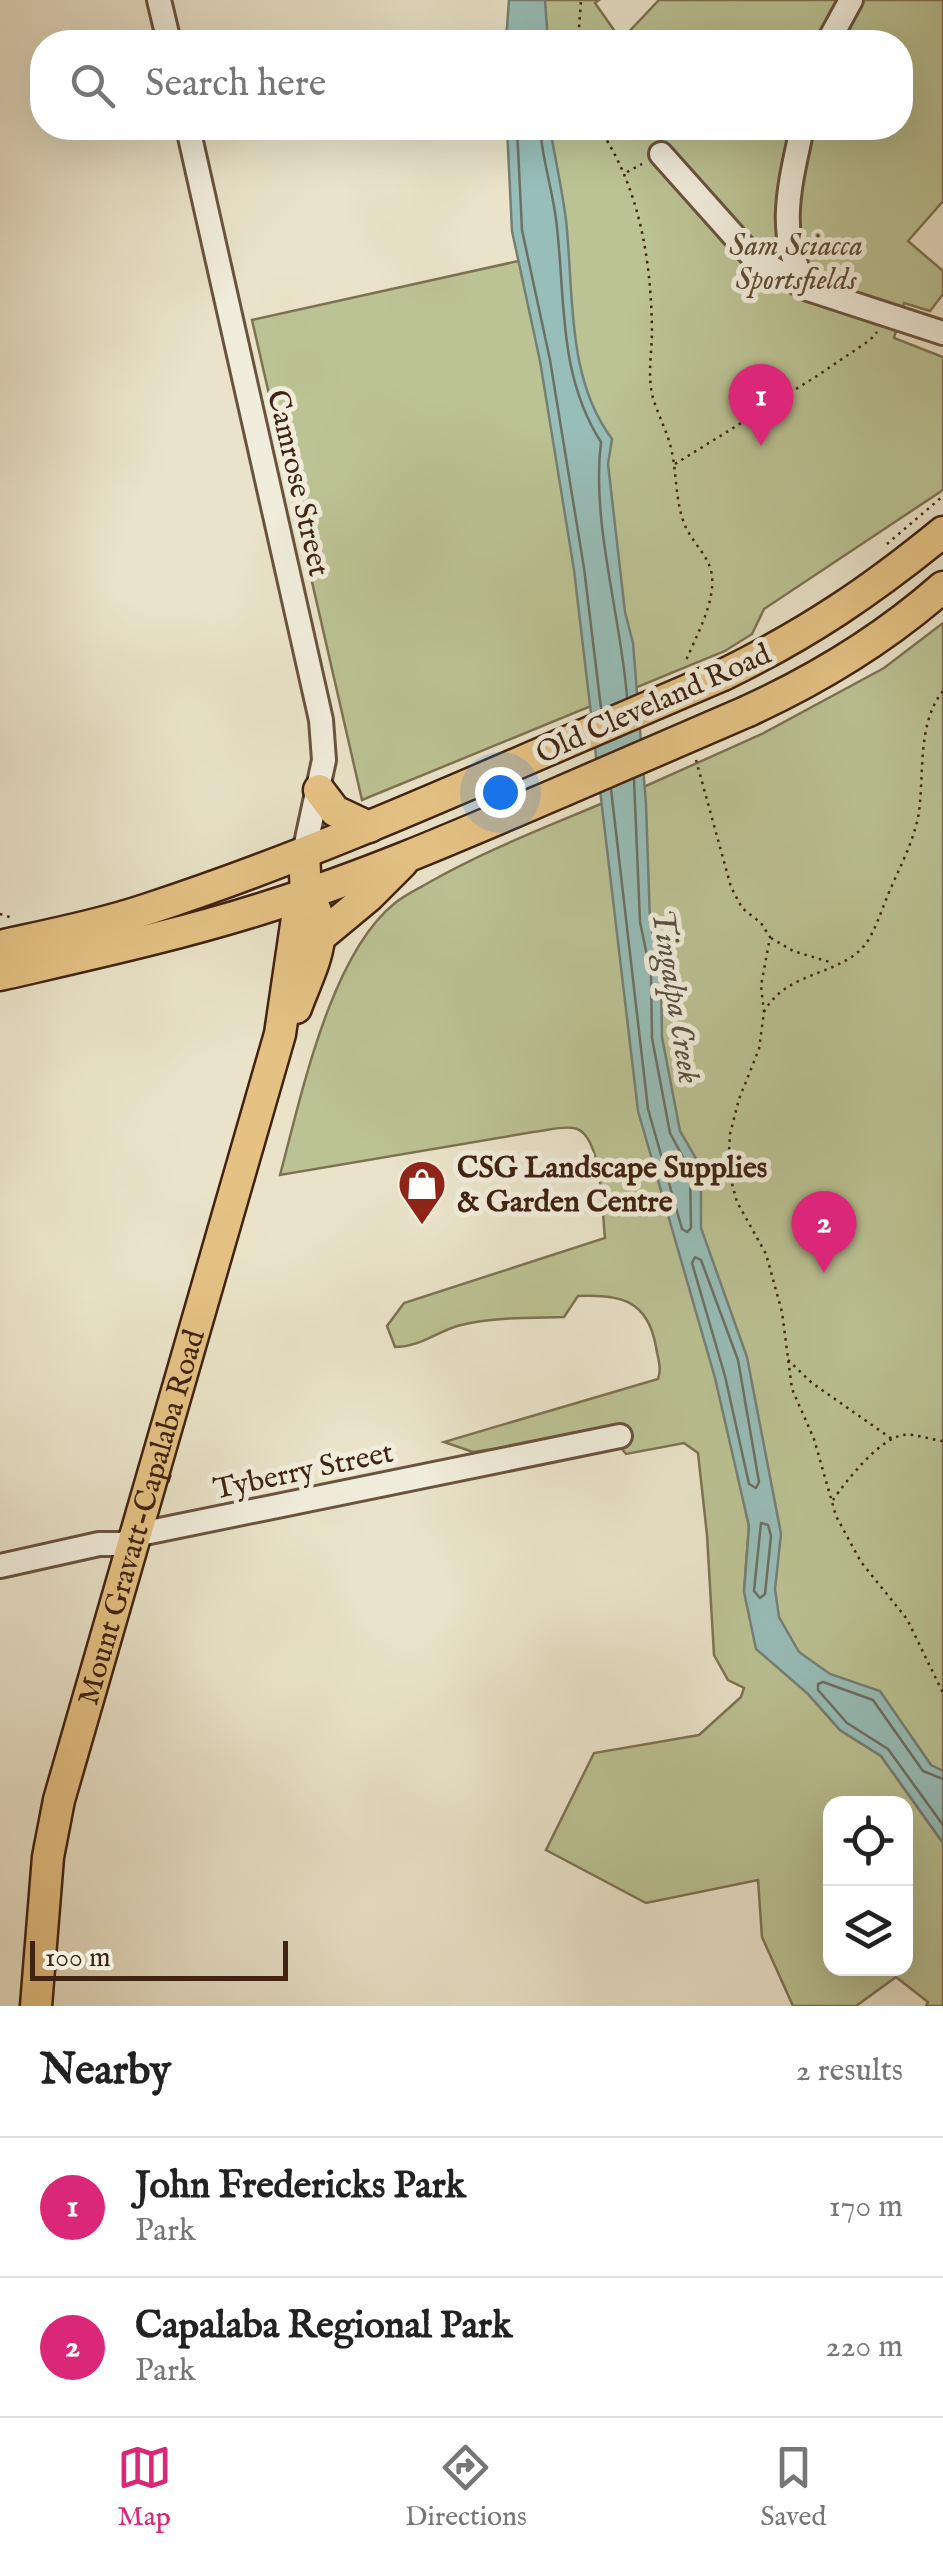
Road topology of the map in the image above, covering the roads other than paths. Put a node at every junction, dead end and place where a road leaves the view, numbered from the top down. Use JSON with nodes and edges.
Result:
{"nodes":[{"id":1,"x":160,"y":0,"type":"edge"},
{"id":2,"x":851,"y":0,"type":"edge"},
{"id":3,"x":166,"y":30,"type":"edge"},
{"id":4,"x":835,"y":30,"type":"edge"},
{"id":5,"x":191,"y":140,"type":"edge"},
{"id":6,"x":800,"y":140,"type":"edge"},
{"id":7,"x":661,"y":154,"type":"dead end"},
{"id":8,"x":808,"y":289,"type":"junction"},
{"id":9,"x":943,"y":333,"type":"edge"},
{"id":10,"x":943,"y":532,"type":"edge"},
{"id":11,"x":943,"y":587,"type":"edge"},
{"id":12,"x":319,"y":790,"type":"junction"},
{"id":13,"x":369,"y":828,"type":"junction"},
{"id":14,"x":304,"y":853,"type":"junction"},
{"id":15,"x":408,"y":857,"type":"junction"},
{"id":16,"x":306,"y":894,"type":"junction"},
{"id":17,"x":238,"y":916,"type":"junction"},
{"id":18,"x":322,"y":935,"type":"junction"},
{"id":19,"x":0,"y":946,"type":"edge"},
{"id":20,"x":0,"y":976,"type":"edge"},
{"id":21,"x":287,"y":988,"type":"junction"},
{"id":22,"x":280,"y":1034,"type":"junction"},
{"id":23,"x":620,"y":1436,"type":"dead end"},
{"id":24,"x":136,"y":1535,"type":"junction"},
{"id":25,"x":0,"y":1566,"type":"edge"},
{"id":26,"x":36,"y":2006,"type":"edge"}],
"edges":[{"from":1,"to":3,"type":"street"},
{"from":2,"to":4,"type":"street"},
{"from":5,"to":12,"type":"street","name":"Camrose Street"},
{"from":6,"to":8,"type":"street"},
{"from":7,"to":8,"type":"street"},
{"from":8,"to":9,"type":"street"},
{"from":10,"to":13,"type":"main road","name":"Old Cleveland Road","bridge":true},
{"from":11,"to":15,"type":"main road","name":"Old Cleveland Road","bridge":true},
{"from":12,"to":13,"type":"main road"},
{"from":12,"to":14,"type":"street","name":"Camrose Street"},
{"from":13,"to":14,"type":"main road","name":"Old Cleveland Road"},
{"from":14,"to":16,"type":"main road","name":"Mount Gravatt-Capalaba Road"},
{"from":14,"to":19,"type":"main road","name":"Old Cleveland Road"},
{"from":15,"to":16,"type":"main road","name":"Old Cleveland Road"},
{"from":15,"to":18,"type":"main road"},
{"from":16,"to":17,"type":"main road","name":"Old Cleveland Road"},
{"from":16,"to":18,"type":"main road","name":"Mount Gravatt-Capalaba Road"},
{"from":16,"to":21,"type":"main road","name":"Mount Gravatt-Capalaba Road"},
{"from":17,"to":20,"type":"main road","name":"Old Cleveland Road"},
{"from":17,"to":21,"type":"main road"},
{"from":18,"to":22,"type":"main road","name":"Mount Gravatt-Capalaba Road"},
{"from":21,"to":22,"type":"main road","name":"Mount Gravatt-Capalaba Road"},
{"from":22,"to":24,"type":"main road","name":"Mount Gravatt-Capalaba Road"},
{"from":23,"to":24,"type":"street","name":"Tyberry Street"},
{"from":24,"to":25,"type":"street","name":"Tyberry Street"},
{"from":24,"to":26,"type":"main road","name":"Mount Gravatt-Capalaba Road"}]}
